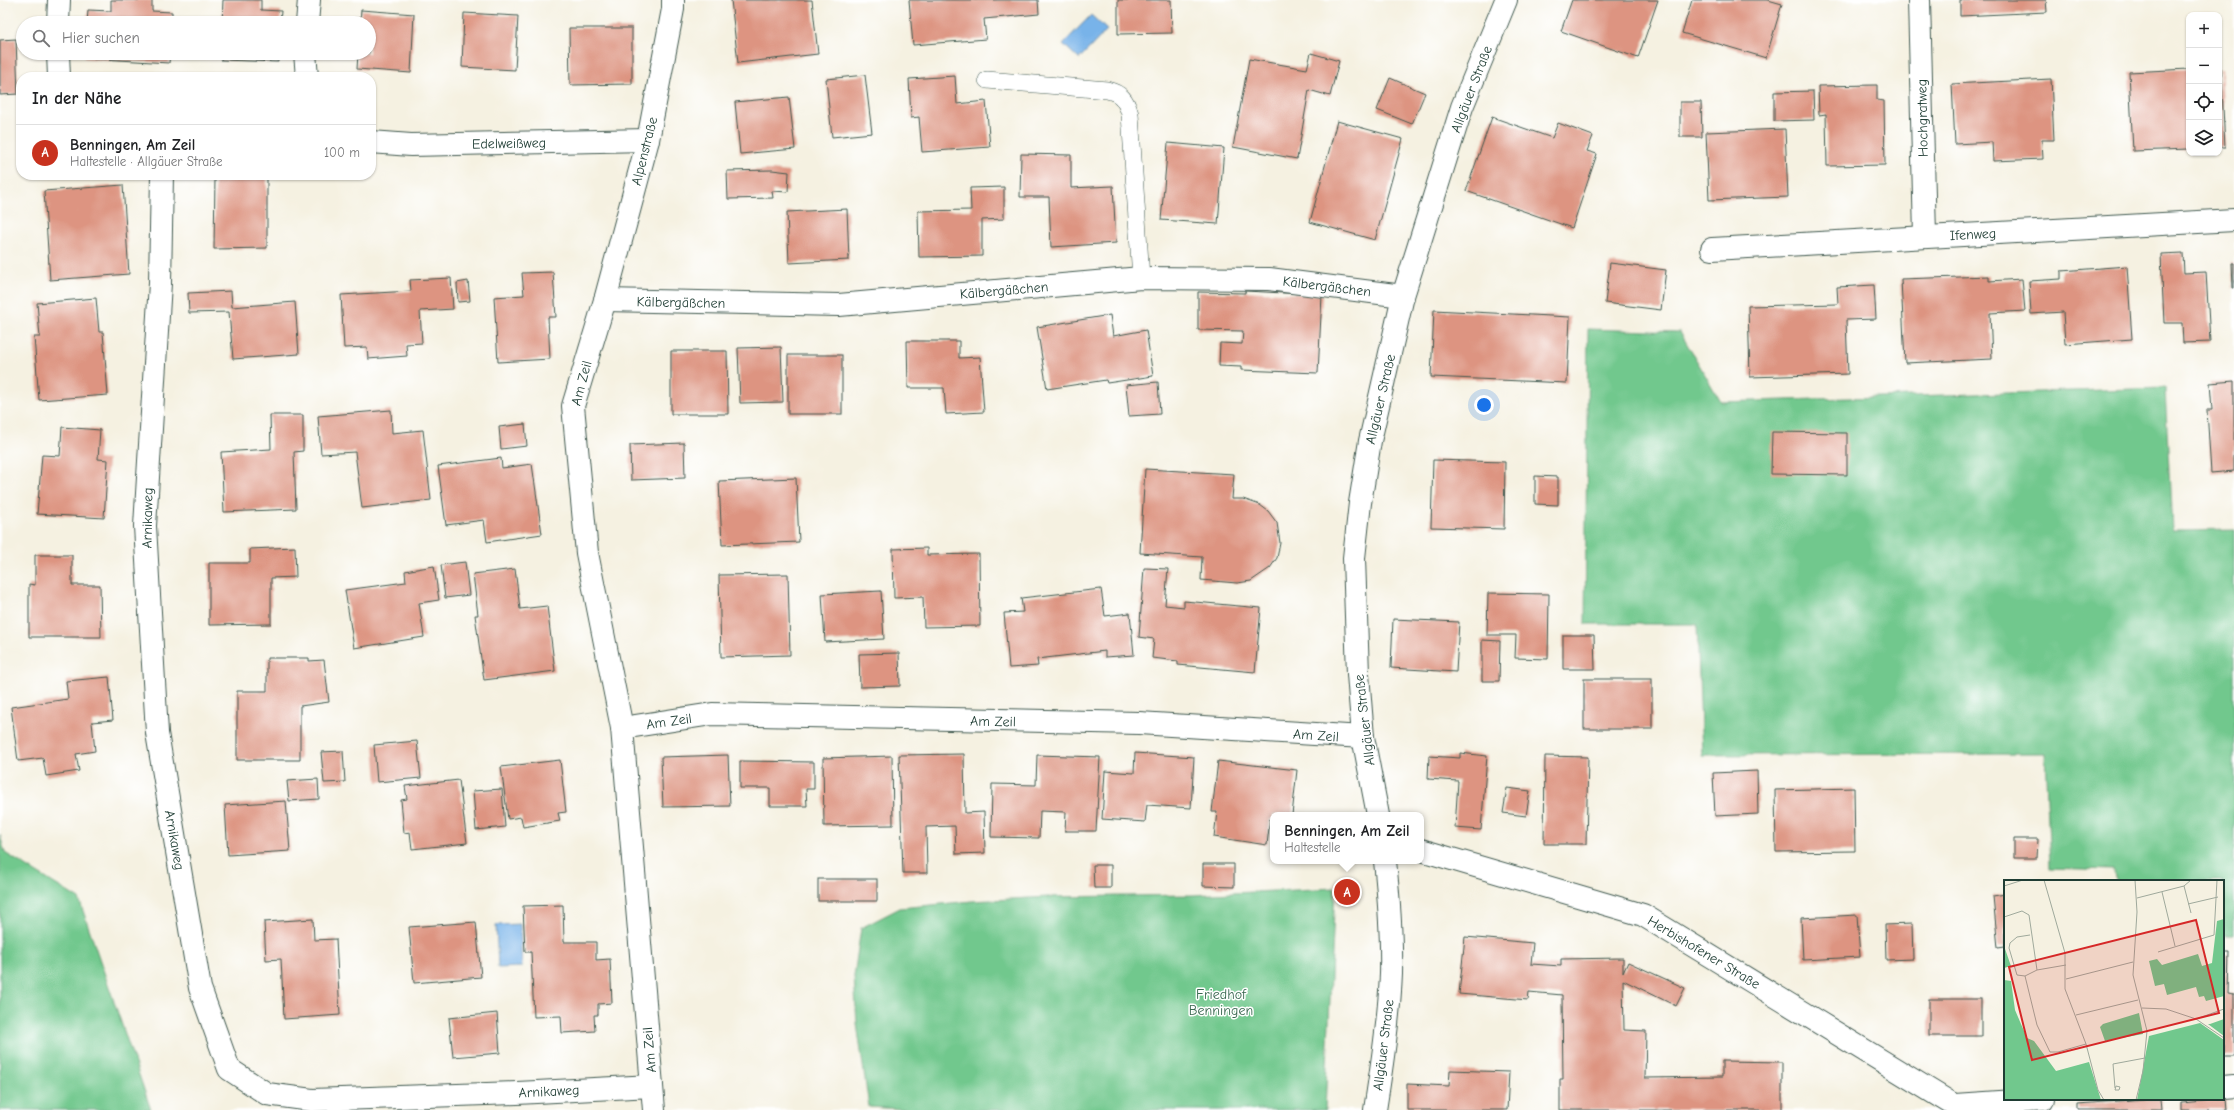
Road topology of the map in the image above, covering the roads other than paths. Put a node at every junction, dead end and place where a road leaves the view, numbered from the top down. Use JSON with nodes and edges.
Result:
{"nodes":[{"id":1,"x":59,"y":0,"type":"edge"},
{"id":2,"x":309,"y":0,"type":"edge"},
{"id":3,"x":673,"y":0,"type":"edge"},
{"id":4,"x":1506,"y":0,"type":"edge"},
{"id":5,"x":1919,"y":0,"type":"edge"},
{"id":6,"x":58,"y":16,"type":"edge"},
{"id":7,"x":308,"y":16,"type":"edge"},
{"id":8,"x":58,"y":60,"type":"edge"},
{"id":9,"x":306,"y":60,"type":"edge"},
{"id":10,"x":59,"y":72,"type":"edge"},
{"id":11,"x":307,"y":72,"type":"edge"},
{"id":12,"x":987,"y":80,"type":"dead end"},
{"id":13,"x":648,"y":140,"type":"junction"},
{"id":14,"x":376,"y":142,"type":"edge"},
{"id":15,"x":162,"y":180,"type":"edge"},
{"id":16,"x":2234,"y":220,"type":"edge"},
{"id":17,"x":1925,"y":236,"type":"junction"},
{"id":18,"x":1712,"y":249,"type":"dead end"},
{"id":19,"x":1141,"y":278,"type":"junction"},
{"id":20,"x":1403,"y":296,"type":"junction"},
{"id":21,"x":605,"y":300,"type":"junction"},
{"id":22,"x":622,"y":728,"type":"junction"},
{"id":23,"x":1364,"y":738,"type":"junction"},
{"id":24,"x":1377,"y":812,"type":"edge"},
{"id":25,"x":1424,"y":851,"type":"edge"},
{"id":26,"x":1385,"y":864,"type":"edge"},
{"id":27,"x":2234,"y":1085,"type":"edge"},
{"id":28,"x":652,"y":1086,"type":"junction"},
{"id":29,"x":2224,"y":1086,"type":"edge"},
{"id":30,"x":2034,"y":1100,"type":"edge"},
{"id":31,"x":1959,"y":1108,"type":"edge"},
{"id":32,"x":654,"y":1110,"type":"edge"},
{"id":33,"x":1375,"y":1110,"type":"edge"}],
"edges":[{"from":1,"to":6,"type":"street"},
{"from":2,"to":7,"type":"street"},
{"from":3,"to":13,"type":"street","name":"Alpenstraße"},
{"from":4,"to":20,"type":"street","name":"Allgäuer Straße"},
{"from":5,"to":17,"type":"street","name":"Hochgratweg"},
{"from":8,"to":10,"type":"street"},
{"from":9,"to":11,"type":"street"},
{"from":12,"to":19,"type":"lane"},
{"from":13,"to":14,"type":"street","name":"Edelweißweg"},
{"from":13,"to":21,"type":"street","name":"Alpenstraße"},
{"from":15,"to":28,"type":"street","name":"Arnikaweg"},
{"from":16,"to":17,"type":"street","name":"Ifenweg"},
{"from":17,"to":18,"type":"street","name":"Ifenweg"},
{"from":19,"to":20,"type":"street","name":"Kälbergäßchen"},
{"from":19,"to":21,"type":"street","name":"Kälbergäßchen"},
{"from":20,"to":23,"type":"street","name":"Allgäuer Straße"},
{"from":21,"to":22,"type":"street","name":"Am Zeil"},
{"from":22,"to":23,"type":"street","name":"Am Zeil"},
{"from":22,"to":28,"type":"street","name":"Am Zeil"},
{"from":23,"to":24,"type":"street","name":"Allgäuer Straße"},
{"from":25,"to":31,"type":"street","name":"Herbishofener Straße"},
{"from":26,"to":33,"type":"street","name":"Allgäuer Straße"},
{"from":27,"to":29,"type":"street"},
{"from":28,"to":32,"type":"street","name":"Am Zeil"},
{"from":30,"to":31,"type":"street"}]}
